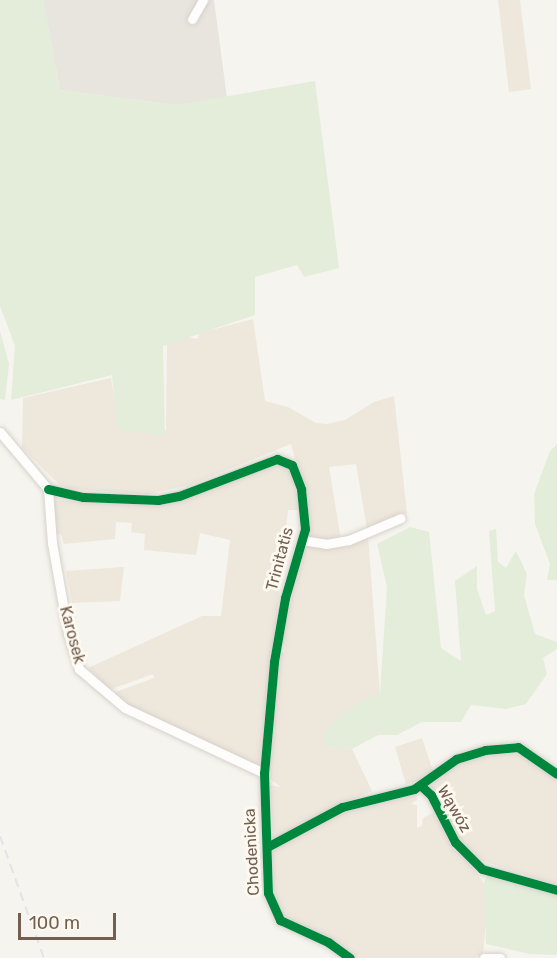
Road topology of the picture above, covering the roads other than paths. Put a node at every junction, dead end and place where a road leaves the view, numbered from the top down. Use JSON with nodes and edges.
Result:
{"nodes":[{"id":1,"x":203,"y":0,"type":"edge"},
{"id":2,"x":192,"y":19,"type":"dead end"},
{"id":3,"x":0,"y":432,"type":"edge"},
{"id":4,"x":7,"y":440,"type":"junction"},
{"id":5,"x":0,"y":447,"type":"edge"},
{"id":6,"x":48,"y":489,"type":"junction"},
{"id":7,"x":401,"y":518,"type":"dead end"},
{"id":8,"x":302,"y":540,"type":"junction"},
{"id":9,"x":264,"y":773,"type":"junction"},
{"id":10,"x":557,"y":774,"type":"edge"},
{"id":11,"x":420,"y":785,"type":"junction"},
{"id":12,"x":267,"y":847,"type":"junction"},
{"id":13,"x":557,"y":890,"type":"edge"},
{"id":14,"x":350,"y":958,"type":"edge"},
{"id":15,"x":484,"y":958,"type":"edge"},
{"id":16,"x":500,"y":958,"type":"edge"}],
"edges":[{"from":1,"to":2,"type":"street"},
{"from":3,"to":4,"type":"street"},
{"from":4,"to":5,"type":"street"},
{"from":4,"to":6,"type":"street"},
{"from":6,"to":8,"type":"street","name":"Trinitatis"},
{"from":6,"to":9,"type":"street","name":"Karosek"},
{"from":7,"to":8,"type":"street"},
{"from":8,"to":9,"type":"street","name":"Trinitatis"},
{"from":9,"to":12,"type":"street","name":"Chodenicka"},
{"from":10,"to":11,"type":"street"},
{"from":11,"to":12,"type":"street"},
{"from":11,"to":13,"type":"street","name":"Wąwóz"},
{"from":12,"to":14,"type":"street","name":"Chodenicka"},
{"from":15,"to":16,"type":"street"}]}
